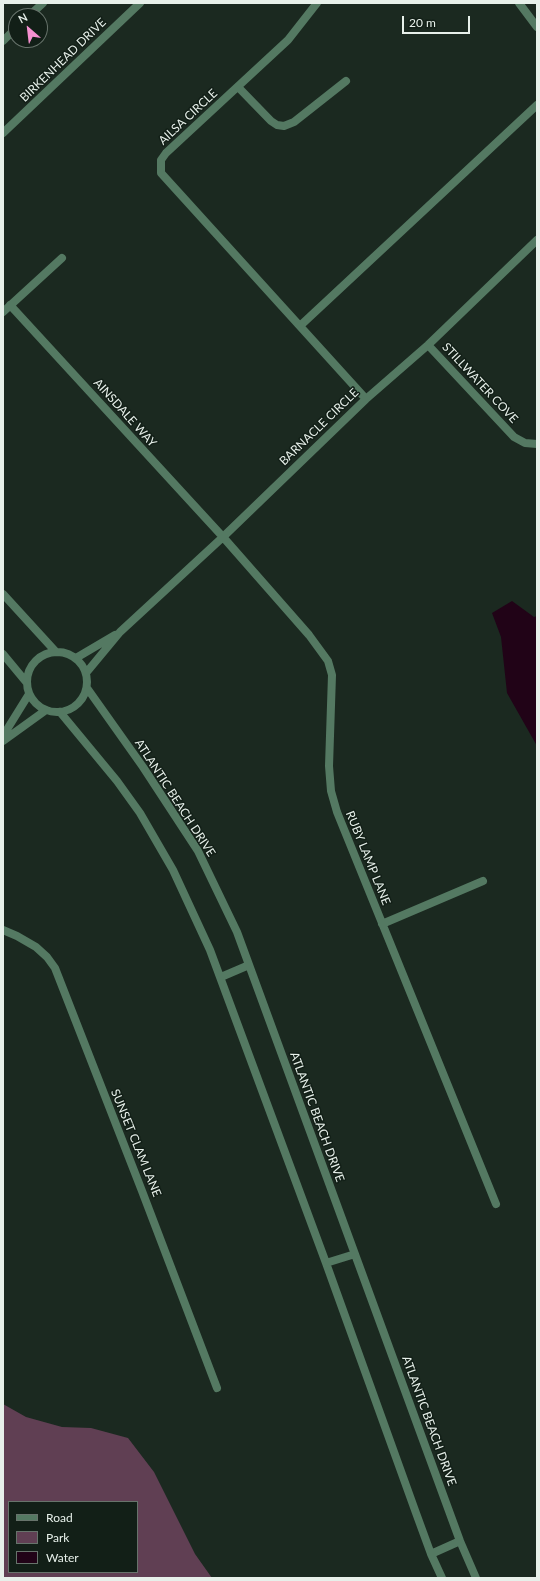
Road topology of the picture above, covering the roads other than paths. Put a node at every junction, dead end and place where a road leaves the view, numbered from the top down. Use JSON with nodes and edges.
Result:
{"nodes":[{"id":1,"x":140,"y":3,"type":"edge"},
{"id":2,"x":317,"y":3,"type":"edge"},
{"id":3,"x":519,"y":3,"type":"edge"},
{"id":4,"x":537,"y":27,"type":"edge"},
{"id":5,"x":346,"y":81,"type":"dead end"},
{"id":6,"x":238,"y":87,"type":"junction"},
{"id":7,"x":537,"y":104,"type":"edge"},
{"id":8,"x":3,"y":133,"type":"edge"},
{"id":9,"x":537,"y":240,"type":"edge"},
{"id":10,"x":62,"y":258,"type":"dead end"},
{"id":11,"x":10,"y":305,"type":"junction"},
{"id":12,"x":3,"y":312,"type":"edge"},
{"id":13,"x":300,"y":325,"type":"junction"},
{"id":14,"x":428,"y":345,"type":"junction"},
{"id":15,"x":366,"y":399,"type":"junction"},
{"id":16,"x":537,"y":444,"type":"edge"},
{"id":17,"x":223,"y":537,"type":"junction"},
{"id":18,"x":3,"y":594,"type":"edge"},
{"id":19,"x":120,"y":632,"type":"junction"},
{"id":20,"x":56,"y":652,"type":"junction"},
{"id":21,"x":3,"y":654,"type":"edge"},
{"id":22,"x":76,"y":658,"type":"junction"},
{"id":23,"x":86,"y":673,"type":"junction"},
{"id":24,"x":27,"y":683,"type":"junction"},
{"id":25,"x":87,"y":688,"type":"junction"},
{"id":26,"x":29,"y":694,"type":"junction"},
{"id":27,"x":46,"y":710,"type":"junction"},
{"id":28,"x":60,"y":712,"type":"junction"},
{"id":29,"x":3,"y":736,"type":"edge"},
{"id":30,"x":3,"y":741,"type":"edge"},
{"id":31,"x":483,"y":882,"type":"dead end"},
{"id":32,"x":382,"y":924,"type":"junction"},
{"id":33,"x":3,"y":930,"type":"edge"},
{"id":34,"x":249,"y":965,"type":"junction"},
{"id":35,"x":221,"y":977,"type":"junction"},
{"id":36,"x":496,"y":1204,"type":"dead end"},
{"id":37,"x":355,"y":1254,"type":"junction"},
{"id":38,"x":326,"y":1263,"type":"junction"},
{"id":39,"x":217,"y":1388,"type":"dead end"},
{"id":40,"x":460,"y":1541,"type":"junction"},
{"id":41,"x":431,"y":1554,"type":"junction"},
{"id":42,"x":442,"y":1578,"type":"edge"},
{"id":43,"x":476,"y":1578,"type":"edge"}],
"edges":[{"from":1,"to":8,"type":"street","name":"BIRKENHEAD DRIVE"},
{"from":2,"to":6,"type":"street","name":"AILSA CIRCLE"},
{"from":3,"to":4,"type":"street"},
{"from":5,"to":6,"type":"street"},
{"from":6,"to":13,"type":"street","name":"AILSA CIRCLE"},
{"from":7,"to":13,"type":"street"},
{"from":9,"to":14,"type":"street","name":"BARNACLE CIRCLE"},
{"from":10,"to":11,"type":"street"},
{"from":11,"to":12,"type":"street"},
{"from":11,"to":17,"type":"street","name":"AINSDALE WAY"},
{"from":13,"to":15,"type":"street","name":"AILSA CIRCLE"},
{"from":14,"to":15,"type":"street","name":"BARNACLE CIRCLE"},
{"from":14,"to":16,"type":"street","name":"STILLWATER COVE"},
{"from":15,"to":17,"type":"street","name":"BARNACLE CIRCLE"},
{"from":17,"to":19,"type":"street","name":"BARNACLE CIRCLE"},
{"from":17,"to":32,"type":"street","name":"RUBY LAMP LANE"},
{"from":18,"to":20,"type":"street"},
{"from":19,"to":22,"type":"street","name":"BARNACLE CIRCLE"},
{"from":19,"to":23,"type":"street","name":"BARNACLE CIRCLE"},
{"from":20,"to":22,"type":"street"},
{"from":20,"to":24,"type":"street"},
{"from":21,"to":24,"type":"street"},
{"from":22,"to":23,"type":"street"},
{"from":23,"to":25,"type":"street"},
{"from":24,"to":26,"type":"street"},
{"from":25,"to":28,"type":"street"},
{"from":25,"to":34,"type":"street","name":"ATLANTIC BEACH DRIVE"},
{"from":26,"to":27,"type":"street"},
{"from":26,"to":29,"type":"street"},
{"from":27,"to":28,"type":"street"},
{"from":27,"to":30,"type":"street"},
{"from":28,"to":35,"type":"street"},
{"from":31,"to":32,"type":"street"},
{"from":32,"to":36,"type":"street","name":"RUBY LAMP LANE"},
{"from":33,"to":39,"type":"street","name":"SUNSET CLAM LANE"},
{"from":34,"to":35,"type":"street"},
{"from":34,"to":37,"type":"street","name":"ATLANTIC BEACH DRIVE"},
{"from":35,"to":38,"type":"street"},
{"from":37,"to":38,"type":"street"},
{"from":37,"to":40,"type":"street","name":"ATLANTIC BEACH DRIVE"},
{"from":38,"to":41,"type":"street"},
{"from":40,"to":41,"type":"street"},
{"from":40,"to":43,"type":"street","name":"ATLANTIC BEACH DRIVE"},
{"from":41,"to":42,"type":"street"}]}
